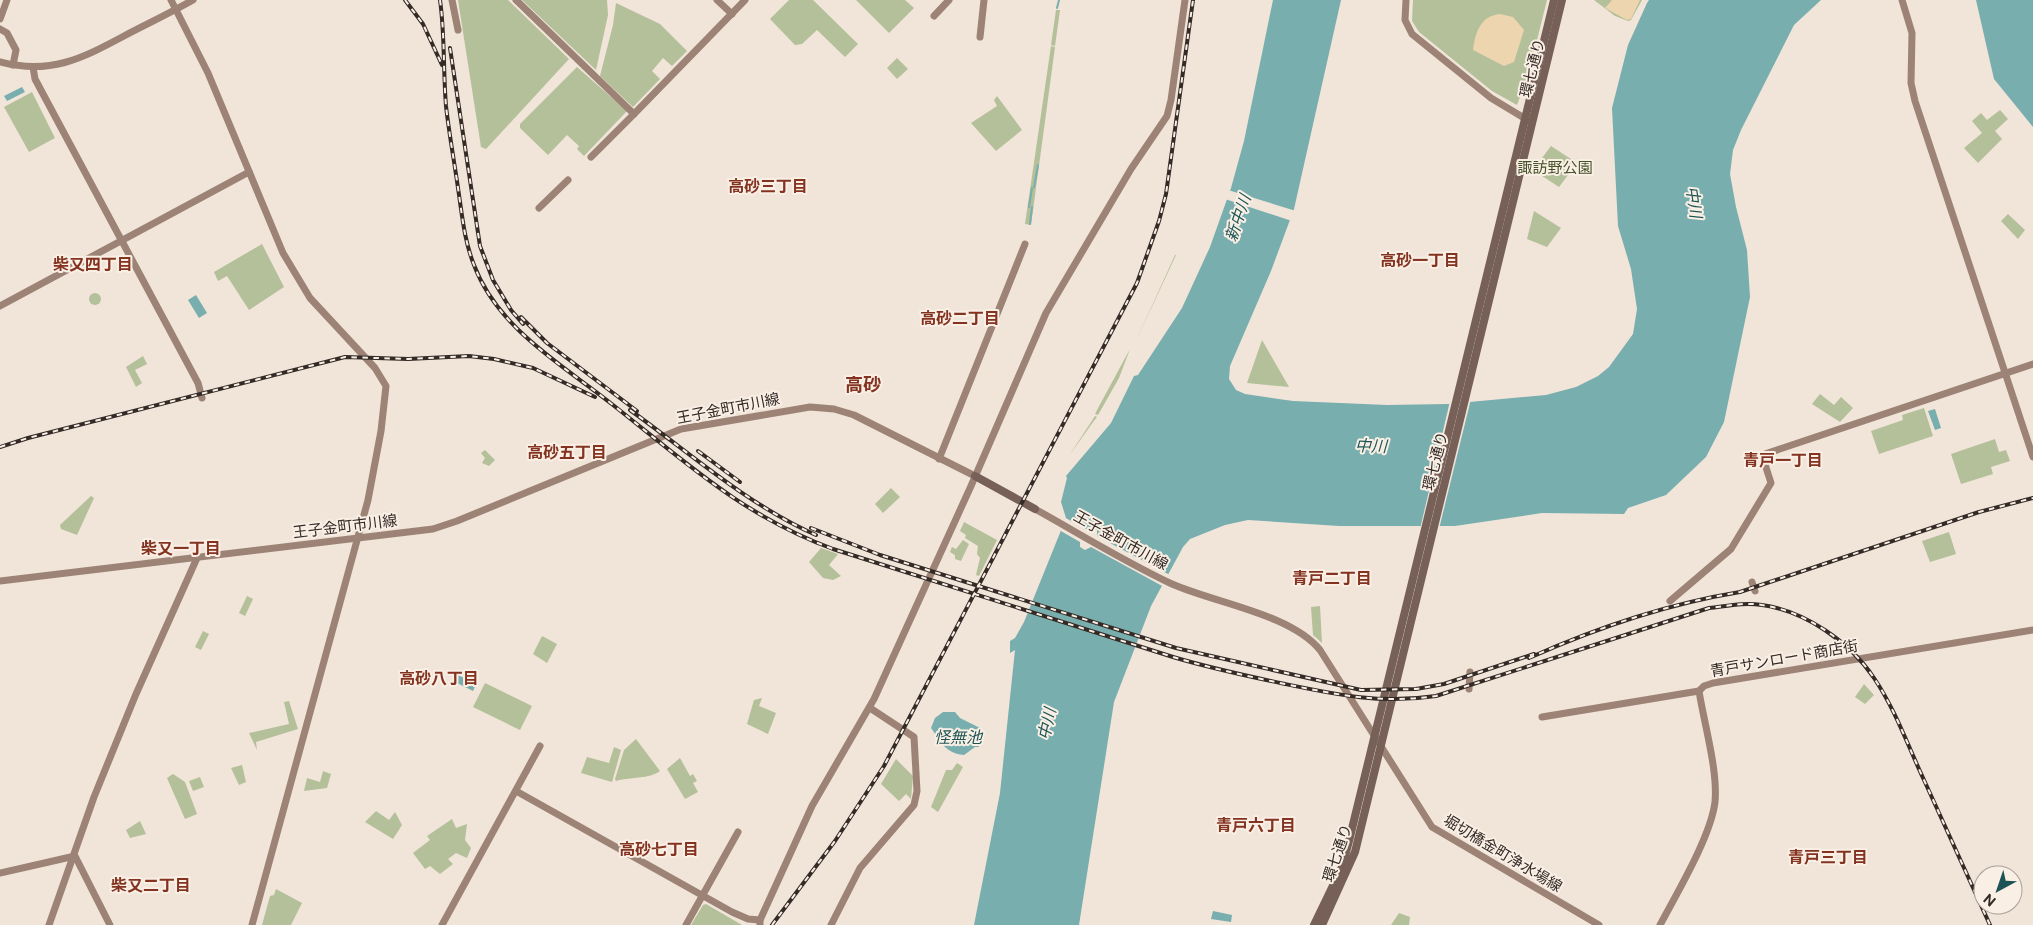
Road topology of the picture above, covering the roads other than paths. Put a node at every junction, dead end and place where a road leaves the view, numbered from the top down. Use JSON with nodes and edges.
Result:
{"nodes":[{"id":1,"x":8,"y":0,"type":"edge"},
{"id":2,"x":171,"y":0,"type":"edge"},
{"id":3,"x":193,"y":0,"type":"edge"},
{"id":4,"x":452,"y":0,"type":"edge"},
{"id":5,"x":516,"y":0,"type":"edge"},
{"id":6,"x":717,"y":0,"type":"edge"},
{"id":7,"x":746,"y":0,"type":"edge"},
{"id":8,"x":949,"y":0,"type":"edge"},
{"id":9,"x":984,"y":0,"type":"edge"},
{"id":10,"x":1185,"y":0,"type":"edge"},
{"id":11,"x":1406,"y":0,"type":"edge"},
{"id":12,"x":1554,"y":0,"type":"edge"},
{"id":13,"x":1562,"y":0,"type":"edge"},
{"id":14,"x":1902,"y":0,"type":"edge"},
{"id":15,"x":176,"y":10,"type":"junction"},
{"id":16,"x":732,"y":14,"type":"junction"},
{"id":17,"x":934,"y":16,"type":"dead end"},
{"id":18,"x":0,"y":19,"type":"edge"},
{"id":19,"x":0,"y":29,"type":"edge"},
{"id":20,"x":458,"y":30,"type":"dead end"},
{"id":21,"x":980,"y":37,"type":"dead end"},
{"id":22,"x":0,"y":62,"type":"edge"},
{"id":23,"x":13,"y":65,"type":"junction"},
{"id":24,"x":33,"y":67,"type":"junction"},
{"id":25,"x":634,"y":114,"type":"junction"},
{"id":26,"x":1529,"y":121,"type":"junction"},
{"id":27,"x":591,"y":157,"type":"dead end"},
{"id":28,"x":249,"y":172,"type":"junction"},
{"id":29,"x":568,"y":180,"type":"dead end"},
{"id":30,"x":539,"y":208,"type":"dead end"},
{"id":31,"x":121,"y":240,"type":"junction"},
{"id":32,"x":1025,"y":244,"type":"dead end"},
{"id":33,"x":0,"y":306,"type":"edge"},
{"id":34,"x":2033,"y":364,"type":"edge"},
{"id":35,"x":2005,"y":374,"type":"junction"},
{"id":36,"x":202,"y":398,"type":"dead end"},
{"id":37,"x":2033,"y":457,"type":"edge"},
{"id":38,"x":940,"y":459,"type":"junction"},
{"id":39,"x":975,"y":476,"type":"junction"},
{"id":40,"x":1032,"y":508,"type":"joint"},
{"id":41,"x":357,"y":539,"type":"junction"},
{"id":42,"x":197,"y":558,"type":"junction"},
{"id":43,"x":0,"y":581,"type":"edge"},
{"id":44,"x":1752,"y":582,"type":"dead end"},
{"id":45,"x":1755,"y":591,"type":"dead end"},
{"id":46,"x":1670,"y":602,"type":"dead end"},
{"id":47,"x":2033,"y":630,"type":"edge"},
{"id":48,"x":1470,"y":672,"type":"dead end"},
{"id":49,"x":1394,"y":673,"type":"junction"},
{"id":50,"x":1469,"y":689,"type":"dead end"},
{"id":51,"x":1699,"y":691,"type":"junction"},
{"id":52,"x":870,"y":708,"type":"junction"},
{"id":53,"x":1542,"y":717,"type":"dead end"},
{"id":54,"x":1375,"y":738,"type":"junction"},
{"id":55,"x":540,"y":746,"type":"dead end"},
{"id":56,"x":1380,"y":746,"type":"junction"},
{"id":57,"x":516,"y":791,"type":"junction"},
{"id":58,"x":738,"y":832,"type":"dead end"},
{"id":59,"x":75,"y":856,"type":"junction"},
{"id":60,"x":0,"y":873,"type":"edge"},
{"id":61,"x":702,"y":895,"type":"junction"},
{"id":62,"x":760,"y":923,"type":"edge"},
{"id":63,"x":49,"y":925,"type":"edge"},
{"id":64,"x":110,"y":925,"type":"edge"},
{"id":65,"x":252,"y":925,"type":"edge"},
{"id":66,"x":442,"y":925,"type":"edge"},
{"id":67,"x":686,"y":925,"type":"edge"},
{"id":68,"x":831,"y":925,"type":"edge"},
{"id":69,"x":1314,"y":925,"type":"edge"},
{"id":70,"x":1322,"y":925,"type":"edge"},
{"id":71,"x":1600,"y":925,"type":"edge"},
{"id":72,"x":1660,"y":925,"type":"edge"}],
"edges":[{"from":1,"to":18,"type":"street"},
{"from":2,"to":15,"type":"street"},
{"from":3,"to":15,"type":"street"},
{"from":4,"to":20,"type":"street"},
{"from":5,"to":25,"type":"street"},
{"from":6,"to":16,"type":"street"},
{"from":7,"to":16,"type":"street"},
{"from":8,"to":17,"type":"street"},
{"from":9,"to":21,"type":"street"},
{"from":10,"to":39,"type":"street"},
{"from":11,"to":26,"type":"street"},
{"from":12,"to":26,"type":"main road","name":"環七通り"},
{"from":13,"to":26,"type":"main road","name":"環七通り"},
{"from":14,"to":35,"type":"street"},
{"from":15,"to":24,"type":"street"},
{"from":15,"to":28,"type":"street"},
{"from":16,"to":25,"type":"street"},
{"from":19,"to":23,"type":"street"},
{"from":22,"to":23,"type":"street"},
{"from":23,"to":24,"type":"street"},
{"from":24,"to":31,"type":"street"},
{"from":25,"to":27,"type":"street"},
{"from":26,"to":49,"type":"main road","name":"環七通り"},
{"from":28,"to":31,"type":"street"},
{"from":28,"to":41,"type":"street"},
{"from":29,"to":30,"type":"street"},
{"from":31,"to":33,"type":"street"},
{"from":31,"to":36,"type":"street"},
{"from":32,"to":38,"type":"street"},
{"from":34,"to":35,"type":"street"},
{"from":35,"to":37,"type":"street"},
{"from":35,"to":46,"type":"street"},
{"from":38,"to":39,"type":"street","name":"王子金町市川線"},
{"from":38,"to":41,"type":"street","name":"王子金町市川線"},
{"from":39,"to":40,"type":"main road","name":"王子金町市川線"},
{"from":39,"to":52,"type":"street"},
{"from":40,"to":54,"type":"street","name":"王子金町市川線"},
{"from":41,"to":42,"type":"street","name":"王子金町市川線"},
{"from":41,"to":65,"type":"street"},
{"from":42,"to":43,"type":"street","name":"王子金町市川線"},
{"from":42,"to":59,"type":"street"},
{"from":44,"to":45,"type":"street"},
{"from":47,"to":51,"type":"street","name":"青戸サンロード商店街"},
{"from":48,"to":50,"type":"street"},
{"from":49,"to":54,"type":"main road","name":"環七通り"},
{"from":49,"to":56,"type":"main road","name":"環七通り"},
{"from":51,"to":53,"type":"street","name":"青戸サンロード商店街"},
{"from":51,"to":72,"type":"street"},
{"from":52,"to":62,"type":"street"},
{"from":52,"to":68,"type":"street"},
{"from":54,"to":56,"type":"street","name":"堀切橋金町浄水場線"},
{"from":54,"to":69,"type":"main road","name":"環七通り"},
{"from":55,"to":57,"type":"street"},
{"from":56,"to":70,"type":"main road","name":"環七通り"},
{"from":56,"to":71,"type":"street","name":"堀切橋金町浄水場線"},
{"from":57,"to":61,"type":"street"},
{"from":57,"to":66,"type":"street"},
{"from":58,"to":61,"type":"street"},
{"from":59,"to":60,"type":"street"},
{"from":59,"to":63,"type":"street"},
{"from":59,"to":64,"type":"street"},
{"from":61,"to":62,"type":"street"},
{"from":61,"to":67,"type":"street"}]}
